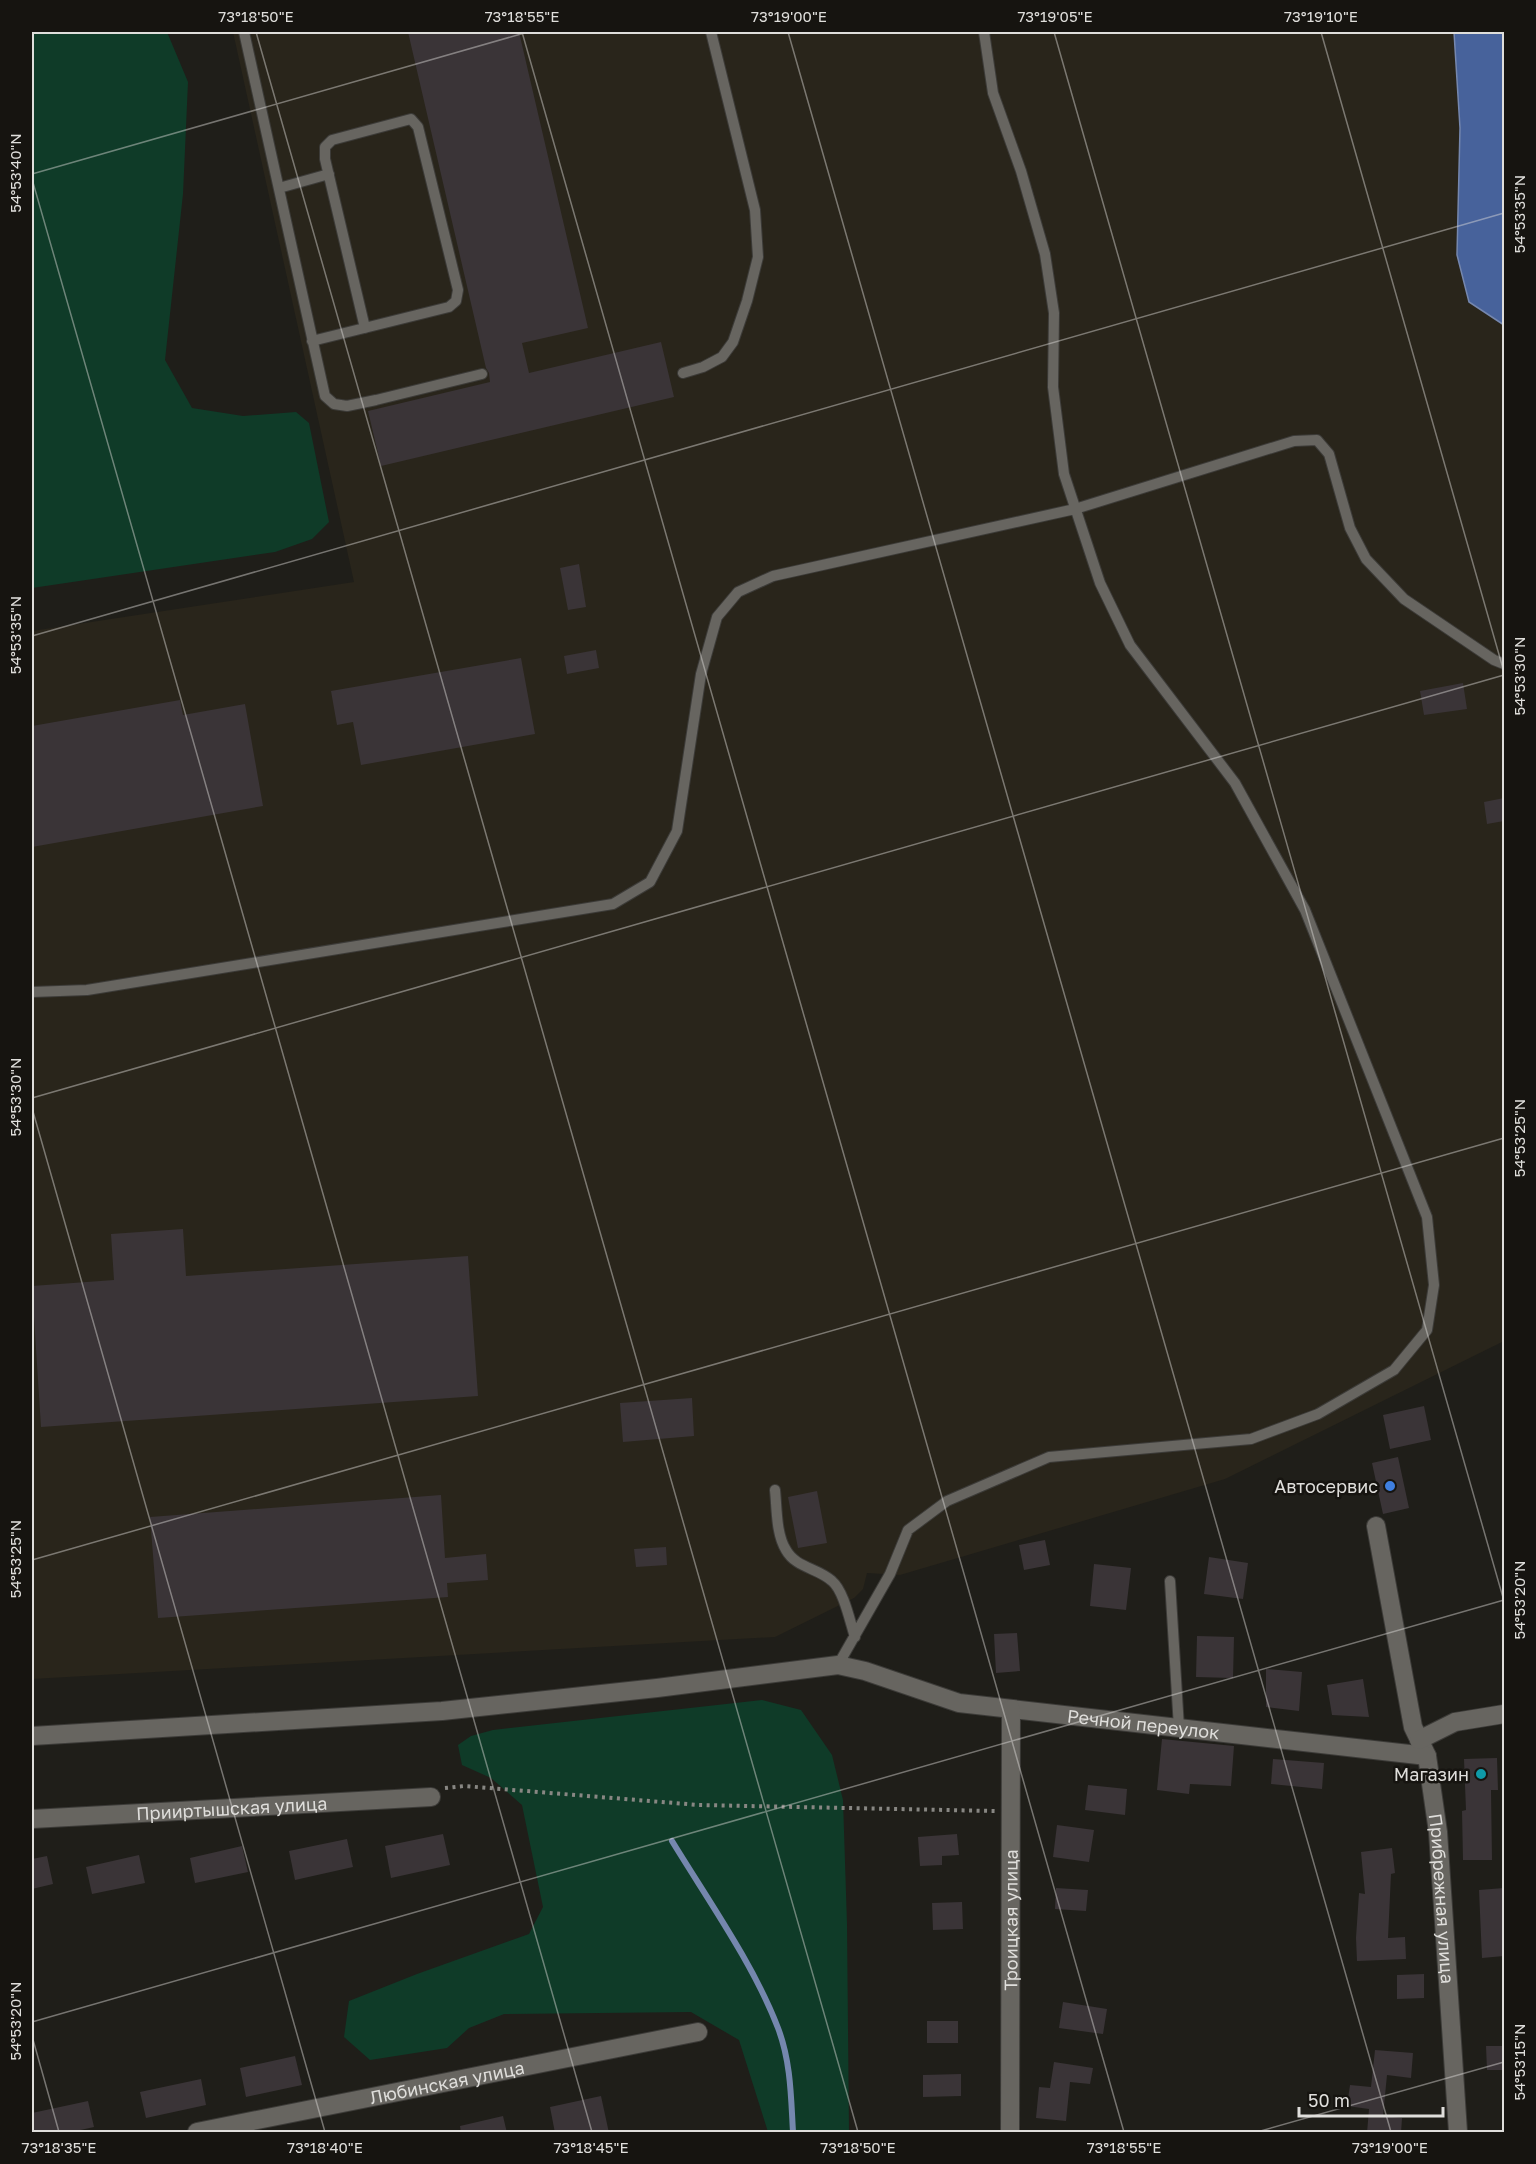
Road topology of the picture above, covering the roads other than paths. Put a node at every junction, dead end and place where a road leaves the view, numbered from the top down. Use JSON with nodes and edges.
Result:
{"nodes":[{"id":1,"x":244,"y":32,"type":"edge"},
{"id":2,"x":711,"y":32,"type":"edge"},
{"id":3,"x":984,"y":32,"type":"edge"},
{"id":4,"x":329,"y":174,"type":"junction"},
{"id":5,"x":279,"y":188,"type":"junction"},
{"id":6,"x":365,"y":328,"type":"junction"},
{"id":7,"x":312,"y":341,"type":"junction"},
{"id":8,"x":482,"y":374,"type":"dead end"},
{"id":9,"x":683,"y":374,"type":"dead end"},
{"id":10,"x":1075,"y":509,"type":"junction"},
{"id":11,"x":1504,"y":664,"type":"edge"},
{"id":12,"x":32,"y":992,"type":"edge"},
{"id":13,"x":775,"y":1490,"type":"dead end"},
{"id":14,"x":1376,"y":1526,"type":"dead end"},
{"id":15,"x":1170,"y":1581,"type":"dead end"},
{"id":16,"x":855,"y":1637,"type":"junction"},
{"id":17,"x":838,"y":1665,"type":"junction"},
{"id":18,"x":1011,"y":1709,"type":"junction"},
{"id":19,"x":1504,"y":1714,"type":"edge"},
{"id":20,"x":1179,"y":1728,"type":"junction"},
{"id":21,"x":32,"y":1736,"type":"edge"},
{"id":22,"x":1423,"y":1748,"type":"junction"},
{"id":23,"x":431,"y":1797,"type":"road end"},
{"id":24,"x":32,"y":1819,"type":"edge"},
{"id":25,"x":698,"y":2032,"type":"dead end"},
{"id":26,"x":197,"y":2133,"type":"edge"},
{"id":27,"x":1010,"y":2133,"type":"edge"},
{"id":28,"x":1458,"y":2133,"type":"edge"}],
"edges":[{"from":1,"to":5,"type":"lane"},
{"from":2,"to":9,"type":"lane"},
{"from":3,"to":10,"type":"lane"},
{"from":4,"to":5,"type":"lane"},
{"from":4,"to":6,"type":"lane"},
{"from":4,"to":6,"type":"lane"},
{"from":5,"to":7,"type":"lane"},
{"from":6,"to":7,"type":"lane"},
{"from":7,"to":8,"type":"lane"},
{"from":10,"to":11,"type":"lane"},
{"from":10,"to":12,"type":"lane"},
{"from":10,"to":16,"type":"lane"},
{"from":13,"to":16,"type":"lane"},
{"from":14,"to":22,"type":"street","name":"Прибрежная улица"},
{"from":15,"to":20,"type":"lane"},
{"from":16,"to":17,"type":"lane"},
{"from":17,"to":18,"type":"street","name":"Речной переулок"},
{"from":17,"to":21,"type":"street","name":"Речной переулок"},
{"from":18,"to":20,"type":"street","name":"Речной переулок"},
{"from":18,"to":27,"type":"street","name":"Троицкая улица"},
{"from":19,"to":22,"type":"street"},
{"from":20,"to":22,"type":"street","name":"Речной переулок"},
{"from":22,"to":28,"type":"street","name":"Прибрежная улица"},
{"from":23,"to":24,"type":"street","name":"Прииртышская улица"},
{"from":25,"to":26,"type":"street","name":"Любинская улица"}]}
